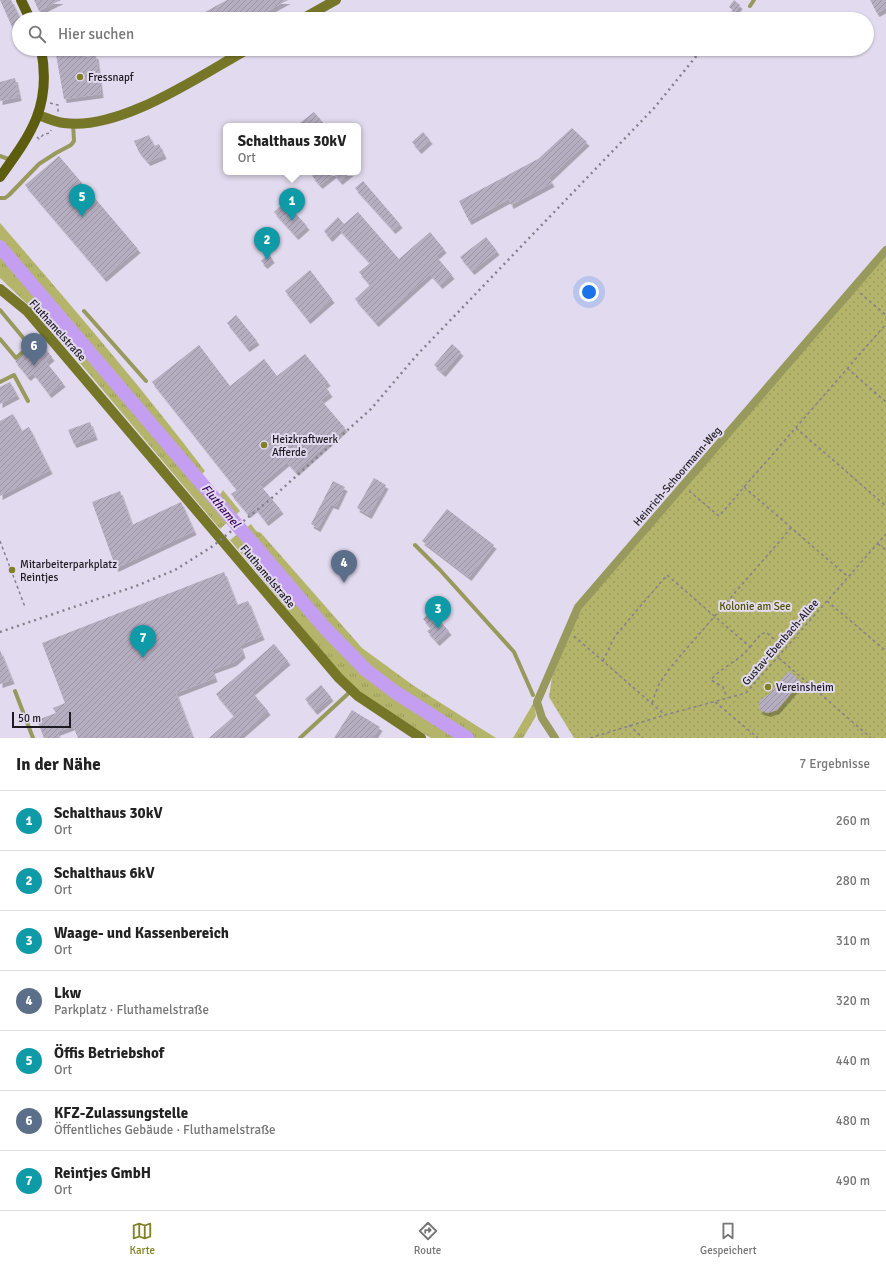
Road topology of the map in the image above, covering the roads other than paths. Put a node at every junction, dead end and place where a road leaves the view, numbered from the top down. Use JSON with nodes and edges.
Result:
{"nodes":[{"id":1,"x":21,"y":0,"type":"edge"},
{"id":2,"x":336,"y":0,"type":"edge"},
{"id":3,"x":748,"y":0,"type":"edge"},
{"id":4,"x":754,"y":0,"type":"edge"},
{"id":5,"x":325,"y":3,"type":"edge"},
{"id":6,"x":27,"y":12,"type":"edge"},
{"id":7,"x":312,"y":12,"type":"edge"},
{"id":8,"x":42,"y":56,"type":"edge"},
{"id":9,"x":235,"y":56,"type":"edge"},
{"id":10,"x":38,"y":115,"type":"junction"},
{"id":11,"x":73,"y":124,"type":"junction"},
{"id":12,"x":0,"y":156,"type":"edge"},
{"id":13,"x":12,"y":160,"type":"junction"},
{"id":14,"x":0,"y":176,"type":"edge"},
{"id":15,"x":0,"y":198,"type":"edge"},
{"id":16,"x":886,"y":250,"type":"edge"},
{"id":17,"x":0,"y":289,"type":"edge"},
{"id":18,"x":0,"y":310,"type":"edge"},
{"id":19,"x":84,"y":311,"type":"dead end"},
{"id":20,"x":46,"y":332,"type":"junction"},
{"id":21,"x":0,"y":339,"type":"edge"},
{"id":22,"x":30,"y":346,"type":"junction"},
{"id":23,"x":146,"y":381,"type":"dead end"},
{"id":24,"x":0,"y":382,"type":"edge"},
{"id":25,"x":28,"y":401,"type":"dead end"},
{"id":26,"x":415,"y":544,"type":"dead end"},
{"id":27,"x":352,"y":690,"type":"junction"},
{"id":28,"x":15,"y":691,"type":"dead end"},
{"id":29,"x":533,"y":695,"type":"dead end"},
{"id":30,"x":33,"y":738,"type":"edge"},
{"id":31,"x":300,"y":738,"type":"edge"},
{"id":32,"x":421,"y":738,"type":"edge"},
{"id":33,"x":555,"y":738,"type":"edge"}],
"edges":[{"from":1,"to":6,"type":"main road"},
{"from":2,"to":5,"type":"main road"},
{"from":3,"to":4,"type":"lane"},
{"from":5,"to":7,"type":"main road"},
{"from":8,"to":10,"type":"main road"},
{"from":9,"to":11,"type":"main road"},
{"from":10,"to":11,"type":"main road"},
{"from":10,"to":13,"type":"main road"},
{"from":11,"to":15,"type":"lane"},
{"from":12,"to":13,"type":"lane"},
{"from":13,"to":14,"type":"main road"},
{"from":16,"to":33,"type":"street","name":"Heinrich-Schoormann-Weg"},
{"from":17,"to":20,"type":"main road","name":"Fluthamelstraße"},
{"from":18,"to":22,"type":"lane"},
{"from":19,"to":23,"type":"lane"},
{"from":20,"to":22,"type":"lane"},
{"from":20,"to":27,"type":"main road","name":"Fluthamelstraße"},
{"from":21,"to":22,"type":"lane"},
{"from":24,"to":25,"type":"lane"},
{"from":26,"to":29,"type":"lane"},
{"from":27,"to":31,"type":"lane"},
{"from":27,"to":32,"type":"main road","name":"Fluthamelstraße"},
{"from":28,"to":30,"type":"lane"}]}
